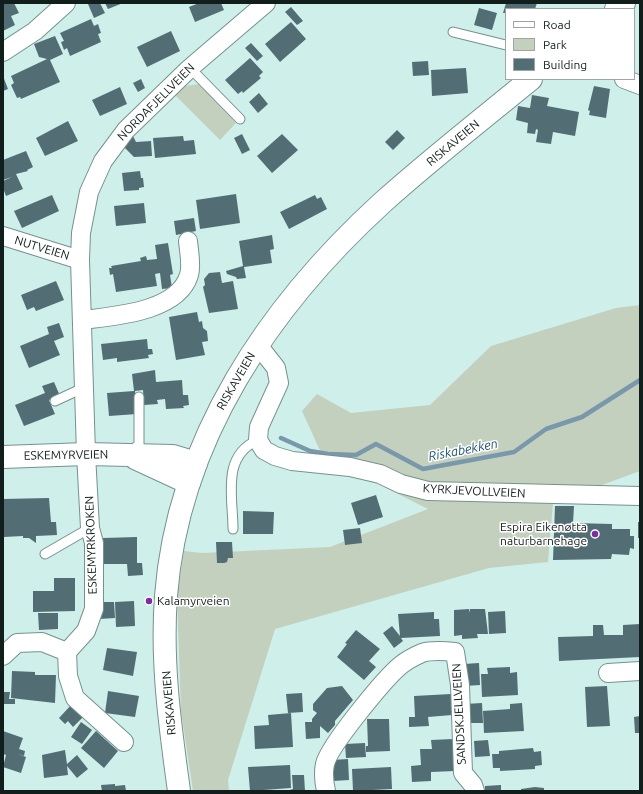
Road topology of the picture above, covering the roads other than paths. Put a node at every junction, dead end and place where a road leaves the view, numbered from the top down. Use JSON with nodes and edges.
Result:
{"nodes":[{"id":1,"x":66,"y":3,"type":"edge"},
{"id":2,"x":266,"y":3,"type":"edge"},
{"id":3,"x":453,"y":32,"type":"dead end"},
{"id":4,"x":505,"y":45,"type":"edge"},
{"id":5,"x":3,"y":52,"type":"edge"},
{"id":6,"x":190,"y":68,"type":"junction"},
{"id":7,"x":530,"y":80,"type":"edge"},
{"id":8,"x":627,"y":80,"type":"edge"},
{"id":9,"x":640,"y":85,"type":"edge"},
{"id":10,"x":240,"y":119,"type":"dead end"},
{"id":11,"x":3,"y":236,"type":"edge"},
{"id":12,"x":188,"y":241,"type":"dead end"},
{"id":13,"x":80,"y":260,"type":"junction"},
{"id":14,"x":83,"y":320,"type":"junction"},
{"id":15,"x":258,"y":345,"type":"junction"},
{"id":16,"x":83,"y":388,"type":"junction"},
{"id":17,"x":139,"y":397,"type":"dead end"},
{"id":18,"x":55,"y":401,"type":"dead end"},
{"id":19,"x":258,"y":440,"type":"junction"},
{"id":20,"x":86,"y":454,"type":"junction"},
{"id":21,"x":128,"y":455,"type":"junction"},
{"id":22,"x":3,"y":457,"type":"edge"},
{"id":23,"x":192,"y":473,"type":"junction"},
{"id":24,"x":640,"y":496,"type":"edge"},
{"id":25,"x":90,"y":528,"type":"junction"},
{"id":26,"x":233,"y":529,"type":"dead end"},
{"id":27,"x":45,"y":554,"type":"dead end"},
{"id":28,"x":67,"y":652,"type":"junction"},
{"id":29,"x":3,"y":656,"type":"edge"},
{"id":30,"x":640,"y":671,"type":"edge"},
{"id":31,"x":608,"y":673,"type":"dead end"},
{"id":32,"x":124,"y":742,"type":"dead end"},
{"id":33,"x":179,"y":791,"type":"edge"},
{"id":34,"x":326,"y":791,"type":"edge"},
{"id":35,"x":475,"y":791,"type":"edge"}],
"edges":[{"from":1,"to":5,"type":"street"},
{"from":2,"to":6,"type":"street","name":"NORDAFJELLVEIEN"},
{"from":3,"to":4,"type":"lane"},
{"from":6,"to":10,"type":"lane"},
{"from":6,"to":13,"type":"street","name":"NORDAFJELLVEIEN"},
{"from":7,"to":15,"type":"main road","name":"RISKAVEIEN"},
{"from":8,"to":9,"type":"street"},
{"from":11,"to":13,"type":"street","name":"NUTVEIEN"},
{"from":12,"to":14,"type":"street"},
{"from":13,"to":14,"type":"street","name":"NORDAFJELLVEIEN"},
{"from":14,"to":16,"type":"street","name":"NORDAFJELLVEIEN"},
{"from":15,"to":19,"type":"street"},
{"from":15,"to":23,"type":"main road","name":"RISKAVEIEN"},
{"from":16,"to":18,"type":"lane"},
{"from":16,"to":20,"type":"street","name":"NORDAFJELLVEIEN"},
{"from":17,"to":21,"type":"lane"},
{"from":19,"to":24,"type":"street","name":"KYRKJEVOLLVEIEN"},
{"from":19,"to":26,"type":"lane"},
{"from":20,"to":21,"type":"main road","name":"ESKEMYRVEIEN"},
{"from":20,"to":22,"type":"main road","name":"ESKEMYRVEIEN"},
{"from":20,"to":25,"type":"street","name":"ESKEMYRKROKEN"},
{"from":21,"to":23,"type":"main road","name":"ESKEMYRVEIEN"},
{"from":23,"to":33,"type":"main road","name":"RISKAVEIEN"},
{"from":25,"to":27,"type":"lane"},
{"from":25,"to":28,"type":"street","name":"ESKEMYRKROKEN"},
{"from":28,"to":29,"type":"street"},
{"from":28,"to":32,"type":"street"},
{"from":30,"to":31,"type":"street"},
{"from":34,"to":35,"type":"street","name":"SANDSKJELLVEIEN"}]}
